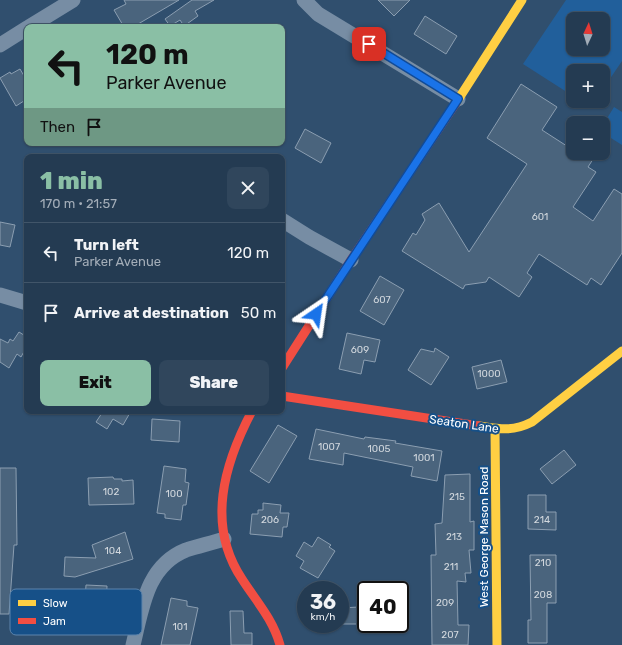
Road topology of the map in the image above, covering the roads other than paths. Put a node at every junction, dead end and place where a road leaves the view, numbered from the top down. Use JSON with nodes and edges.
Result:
{"nodes":[{"id":1,"x":73,"y":0,"type":"edge"},
{"id":2,"x":304,"y":0,"type":"edge"},
{"id":3,"x":522,"y":0,"type":"edge"},
{"id":4,"x":51,"y":7,"type":"edge"},
{"id":5,"x":32,"y":24,"type":"edge"},
{"id":6,"x":24,"y":30,"type":"edge"},
{"id":7,"x":0,"y":45,"type":"edge"},
{"id":8,"x":458,"y":99,"type":"junction"},
{"id":9,"x":285,"y":222,"type":"edge"},
{"id":10,"x":351,"y":260,"type":"junction"},
{"id":11,"x":0,"y":295,"type":"edge"},
{"id":12,"x":24,"y":302,"type":"edge"},
{"id":13,"x":622,"y":351,"type":"edge"},
{"id":14,"x":285,"y":363,"type":"edge"},
{"id":15,"x":285,"y":396,"type":"edge"},
{"id":16,"x":250,"y":414,"type":"edge"},
{"id":17,"x":495,"y":430,"type":"junction"},
{"id":18,"x":224,"y":539,"type":"junction"},
{"id":19,"x":142,"y":608,"type":"edge"},
{"id":20,"x":135,"y":635,"type":"edge"},
{"id":21,"x":133,"y":645,"type":"edge"},
{"id":22,"x":280,"y":645,"type":"edge"},
{"id":23,"x":497,"y":645,"type":"edge"}],
"edges":[{"from":1,"to":4,"type":"street"},
{"from":2,"to":8,"type":"street"},
{"from":3,"to":8,"type":"street"},
{"from":4,"to":5,"type":"street"},
{"from":6,"to":7,"type":"street"},
{"from":8,"to":10,"type":"street"},
{"from":9,"to":10,"type":"street"},
{"from":10,"to":14,"type":"street"},
{"from":11,"to":12,"type":"street"},
{"from":13,"to":17,"type":"street","name":"Seaton Lane"},
{"from":15,"to":17,"type":"street","name":"Seaton Lane"},
{"from":16,"to":18,"type":"street"},
{"from":17,"to":23,"type":"street","name":"West George Mason Road"},
{"from":18,"to":19,"type":"street"},
{"from":18,"to":22,"type":"street"},
{"from":20,"to":21,"type":"street"}]}
